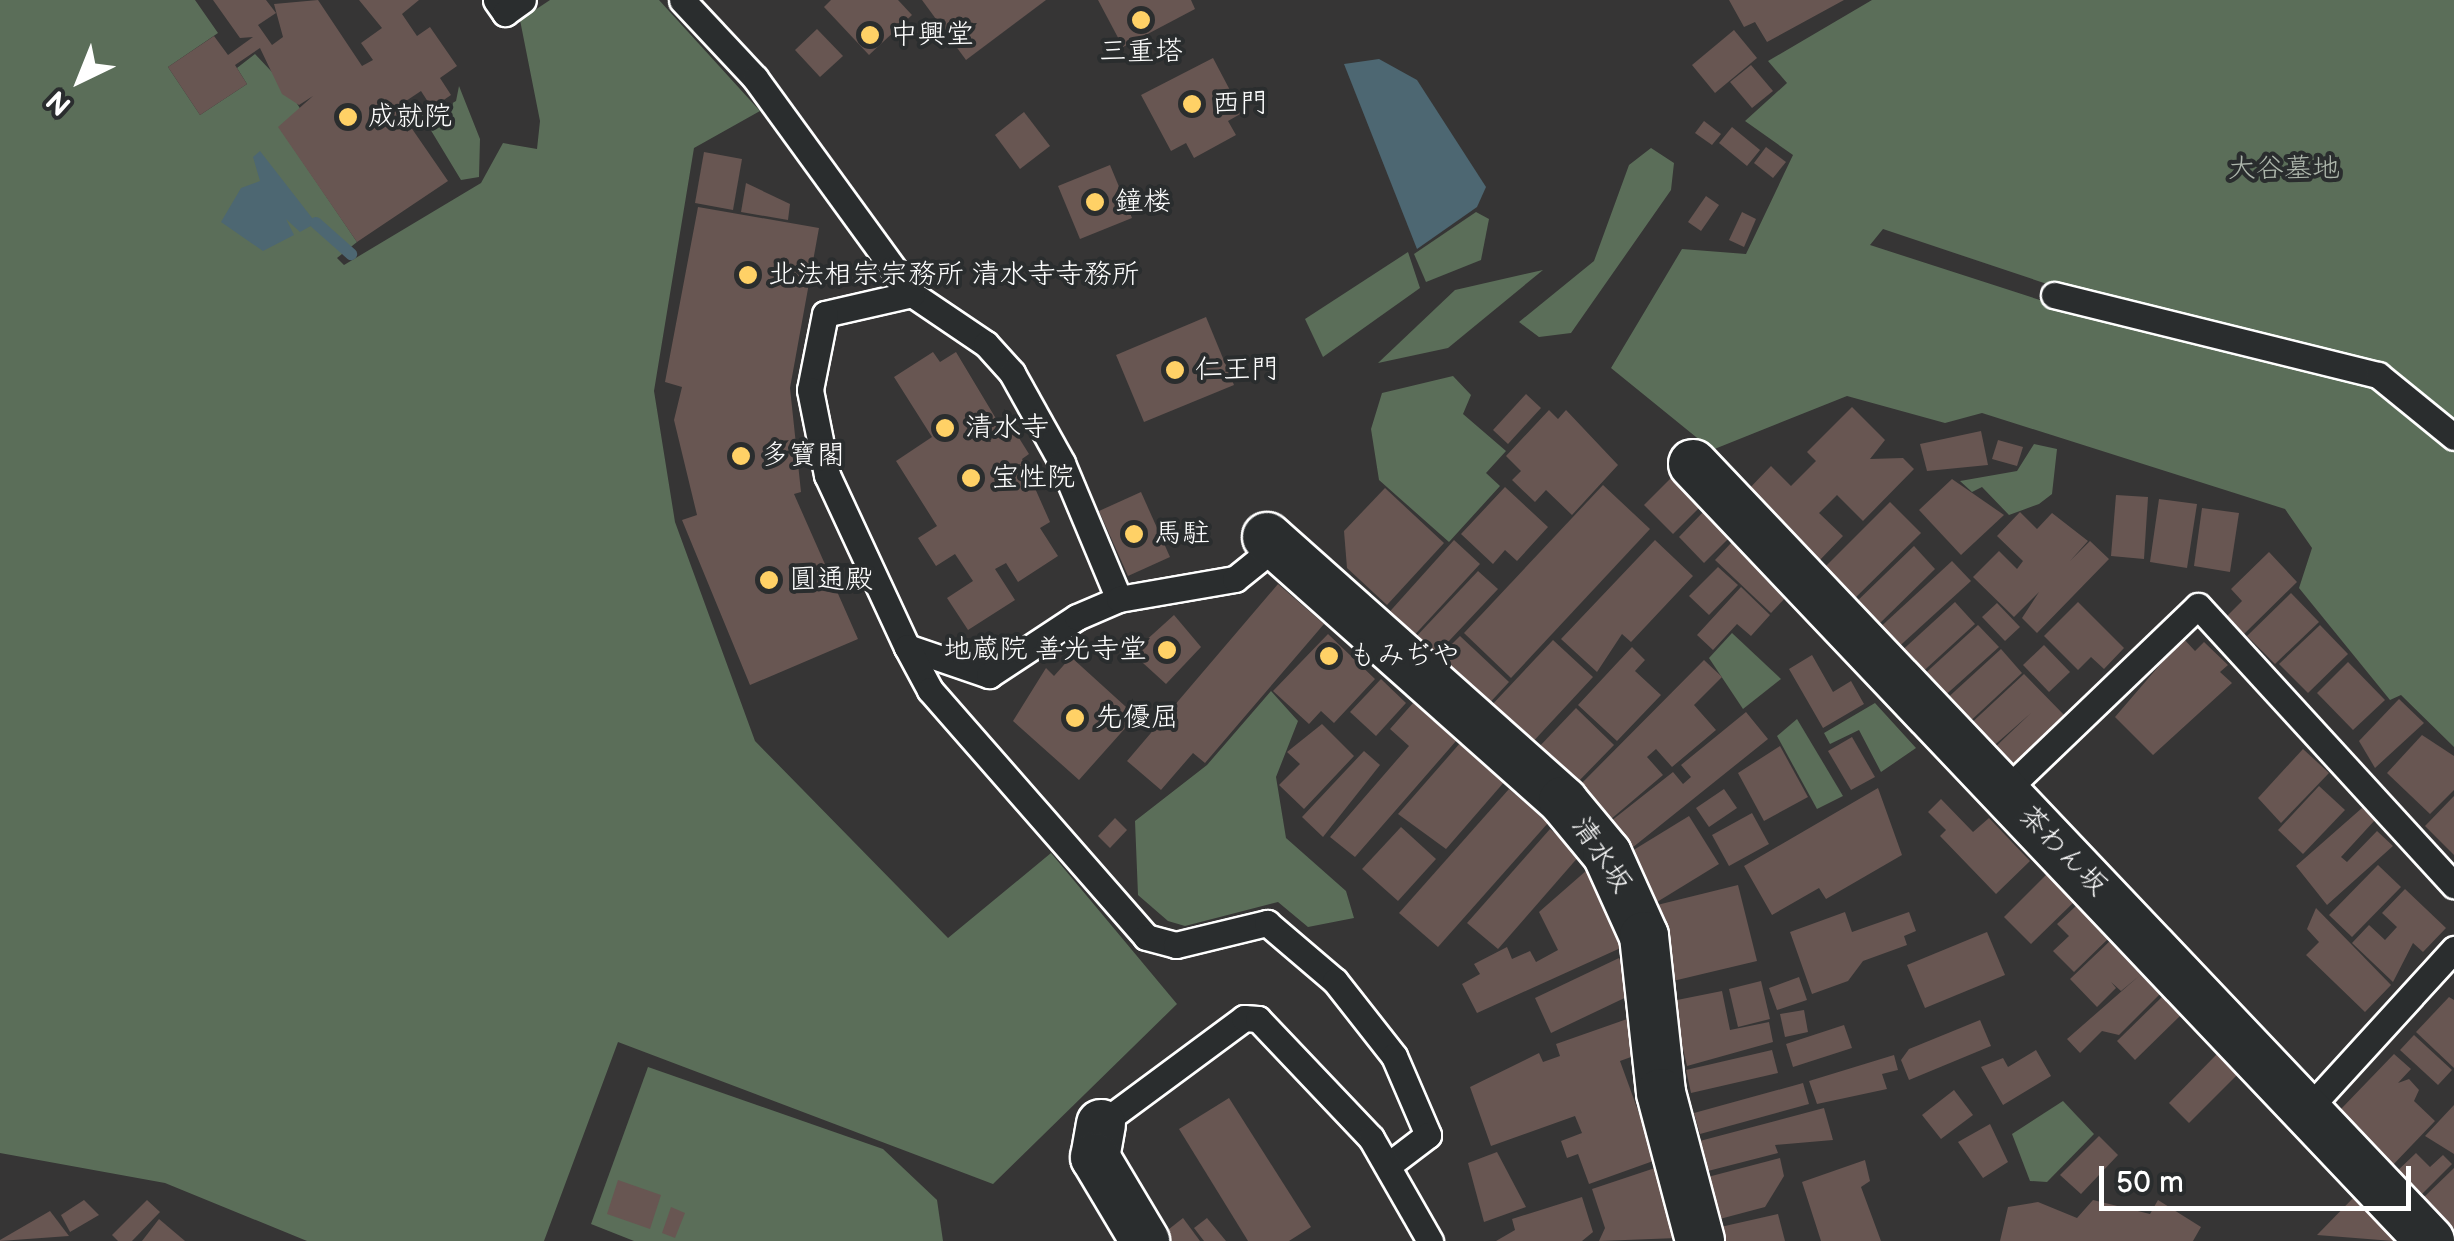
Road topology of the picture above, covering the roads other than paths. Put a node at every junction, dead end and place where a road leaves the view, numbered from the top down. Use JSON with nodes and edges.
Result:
{"nodes":[{"id":1,"x":496,"y":0,"type":"edge"},
{"id":2,"x":523,"y":0,"type":"edge"},
{"id":3,"x":682,"y":0,"type":"edge"},
{"id":4,"x":912,"y":294,"type":"junction"},
{"id":5,"x":2054,"y":295,"type":"dead end"},
{"id":6,"x":2454,"y":437,"type":"edge"},
{"id":7,"x":1693,"y":464,"type":"dead end"},
{"id":8,"x":1285,"y":553,"type":"joint"},
{"id":9,"x":1118,"y":600,"type":"junction"},
{"id":10,"x":907,"y":647,"type":"junction"},
{"id":11,"x":2006,"y":790,"type":"junction"},
{"id":12,"x":2454,"y":886,"type":"edge"},
{"id":13,"x":2454,"y":950,"type":"edge"},
{"id":14,"x":2308,"y":1109,"type":"junction"},
{"id":15,"x":1101,"y":1124,"type":"joint"},
{"id":16,"x":1390,"y":1164,"type":"junction"},
{"id":17,"x":1145,"y":1241,"type":"edge"},
{"id":18,"x":1430,"y":1241,"type":"edge"},
{"id":19,"x":1700,"y":1241,"type":"edge"},
{"id":20,"x":2430,"y":1241,"type":"edge"}],
"edges":[{"from":1,"to":2,"type":"lane"},
{"from":3,"to":4,"type":"lane"},
{"from":4,"to":9,"type":"lane"},
{"from":4,"to":10,"type":"lane"},
{"from":5,"to":6,"type":"lane"},
{"from":7,"to":11,"type":"street","name":"茶わん坂"},
{"from":8,"to":9,"type":"lane"},
{"from":8,"to":19,"type":"street","name":"清水坂"},
{"from":9,"to":10,"type":"lane"},
{"from":10,"to":16,"type":"lane"},
{"from":11,"to":12,"type":"lane"},
{"from":11,"to":14,"type":"street","name":"茶わん坂"},
{"from":13,"to":14,"type":"lane"},
{"from":14,"to":20,"type":"street","name":"茶わん坂"},
{"from":15,"to":16,"type":"lane"},
{"from":15,"to":17,"type":"street"},
{"from":16,"to":18,"type":"lane"}]}
